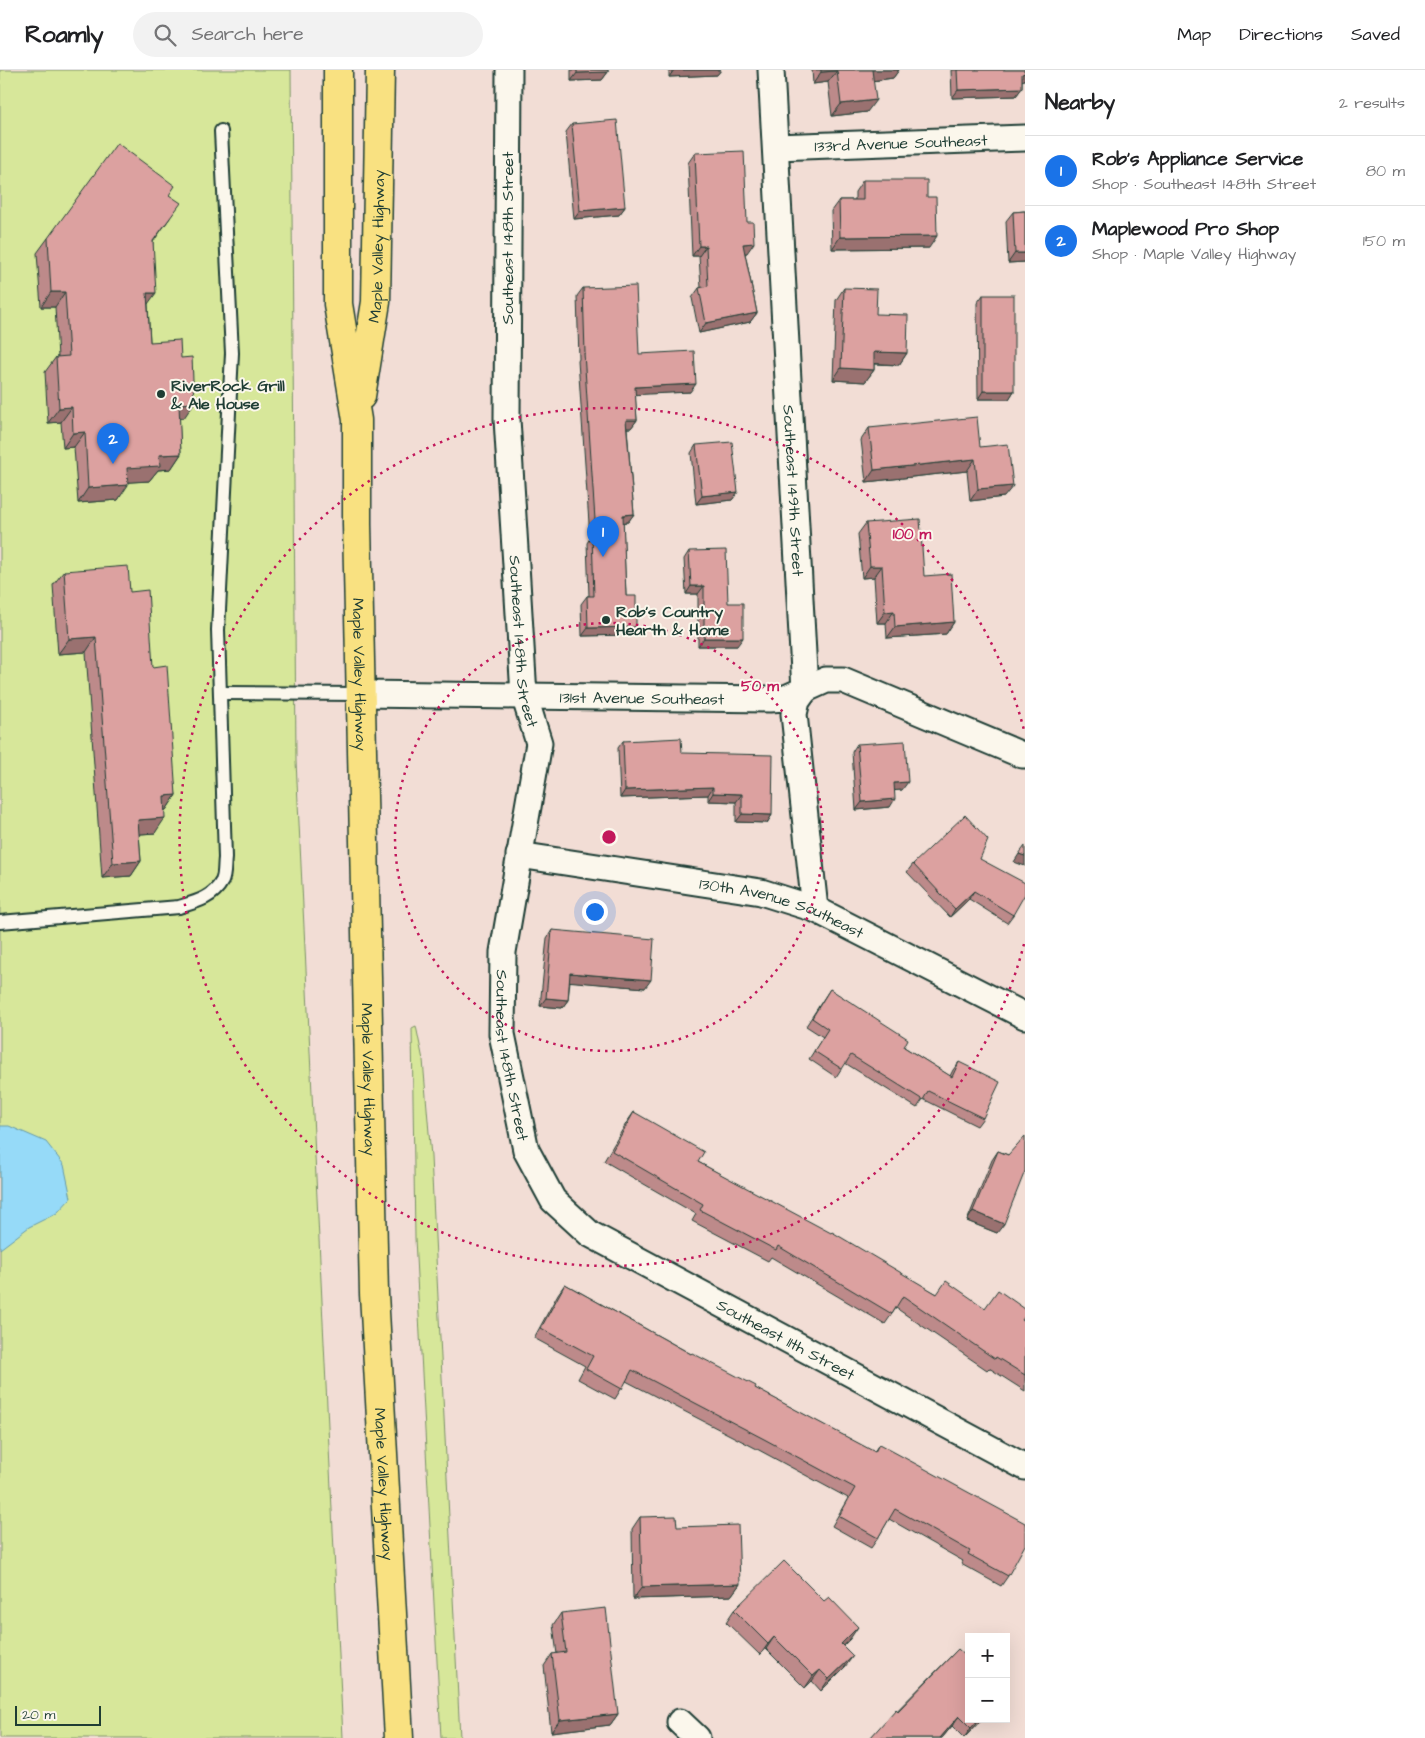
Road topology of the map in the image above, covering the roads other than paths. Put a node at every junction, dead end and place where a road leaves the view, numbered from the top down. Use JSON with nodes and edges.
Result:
{"nodes":[{"id":1,"x":338,"y":70,"type":"edge"},
{"id":2,"x":380,"y":70,"type":"edge"},
{"id":3,"x":509,"y":70,"type":"edge"},
{"id":4,"x":771,"y":70,"type":"edge"},
{"id":5,"x":220,"y":131,"type":"dead end"},
{"id":6,"x":1025,"y":138,"type":"edge"},
{"id":7,"x":776,"y":147,"type":"junction"},
{"id":8,"x":357,"y":420,"type":"junction"},
{"id":9,"x":805,"y":690,"type":"junction"},
{"id":10,"x":221,"y":693,"type":"junction"},
{"id":11,"x":361,"y":694,"type":"junction"},
{"id":12,"x":524,"y":695,"type":"junction"},
{"id":13,"x":1025,"y":755,"type":"edge"},
{"id":14,"x":519,"y":855,"type":"junction"},
{"id":15,"x":815,"y":909,"type":"junction"},
{"id":16,"x":0,"y":922,"type":"edge"},
{"id":17,"x":1025,"y":1016,"type":"edge"},
{"id":18,"x":553,"y":1200,"type":"joint"},
{"id":19,"x":1025,"y":1467,"type":"edge"},
{"id":20,"x":399,"y":1738,"type":"edge"}],
"edges":[{"from":1,"to":8,"type":"main road","name":"Maple Valley Highway"},
{"from":2,"to":8,"type":"main road","name":"Maple Valley Highway"},
{"from":3,"to":12,"type":"street","name":"Southeast 148th Street"},
{"from":4,"to":7,"type":"street","name":"Southeast 149th Street"},
{"from":5,"to":10,"type":"lane"},
{"from":6,"to":7,"type":"street","name":"133rd Avenue Southeast"},
{"from":7,"to":9,"type":"street","name":"Southeast 149th Street"},
{"from":8,"to":11,"type":"main road","name":"Maple Valley Highway"},
{"from":9,"to":12,"type":"street","name":"131st Avenue Southeast"},
{"from":9,"to":13,"type":"street","name":"131st Avenue Southeast"},
{"from":9,"to":15,"type":"street","name":"Southeast 149th Street"},
{"from":10,"to":11,"type":"lane"},
{"from":10,"to":16,"type":"lane"},
{"from":11,"to":12,"type":"street","name":"131st Avenue Southeast"},
{"from":11,"to":20,"type":"main road","name":"Maple Valley Highway"},
{"from":12,"to":14,"type":"street","name":"Southeast 148th Street"},
{"from":14,"to":15,"type":"street","name":"130th Avenue Southeast"},
{"from":14,"to":18,"type":"street","name":"Southeast 148th Street"},
{"from":15,"to":17,"type":"street","name":"130th Avenue Southeast"},
{"from":18,"to":19,"type":"street","name":"Southeast 11th Street"}]}
